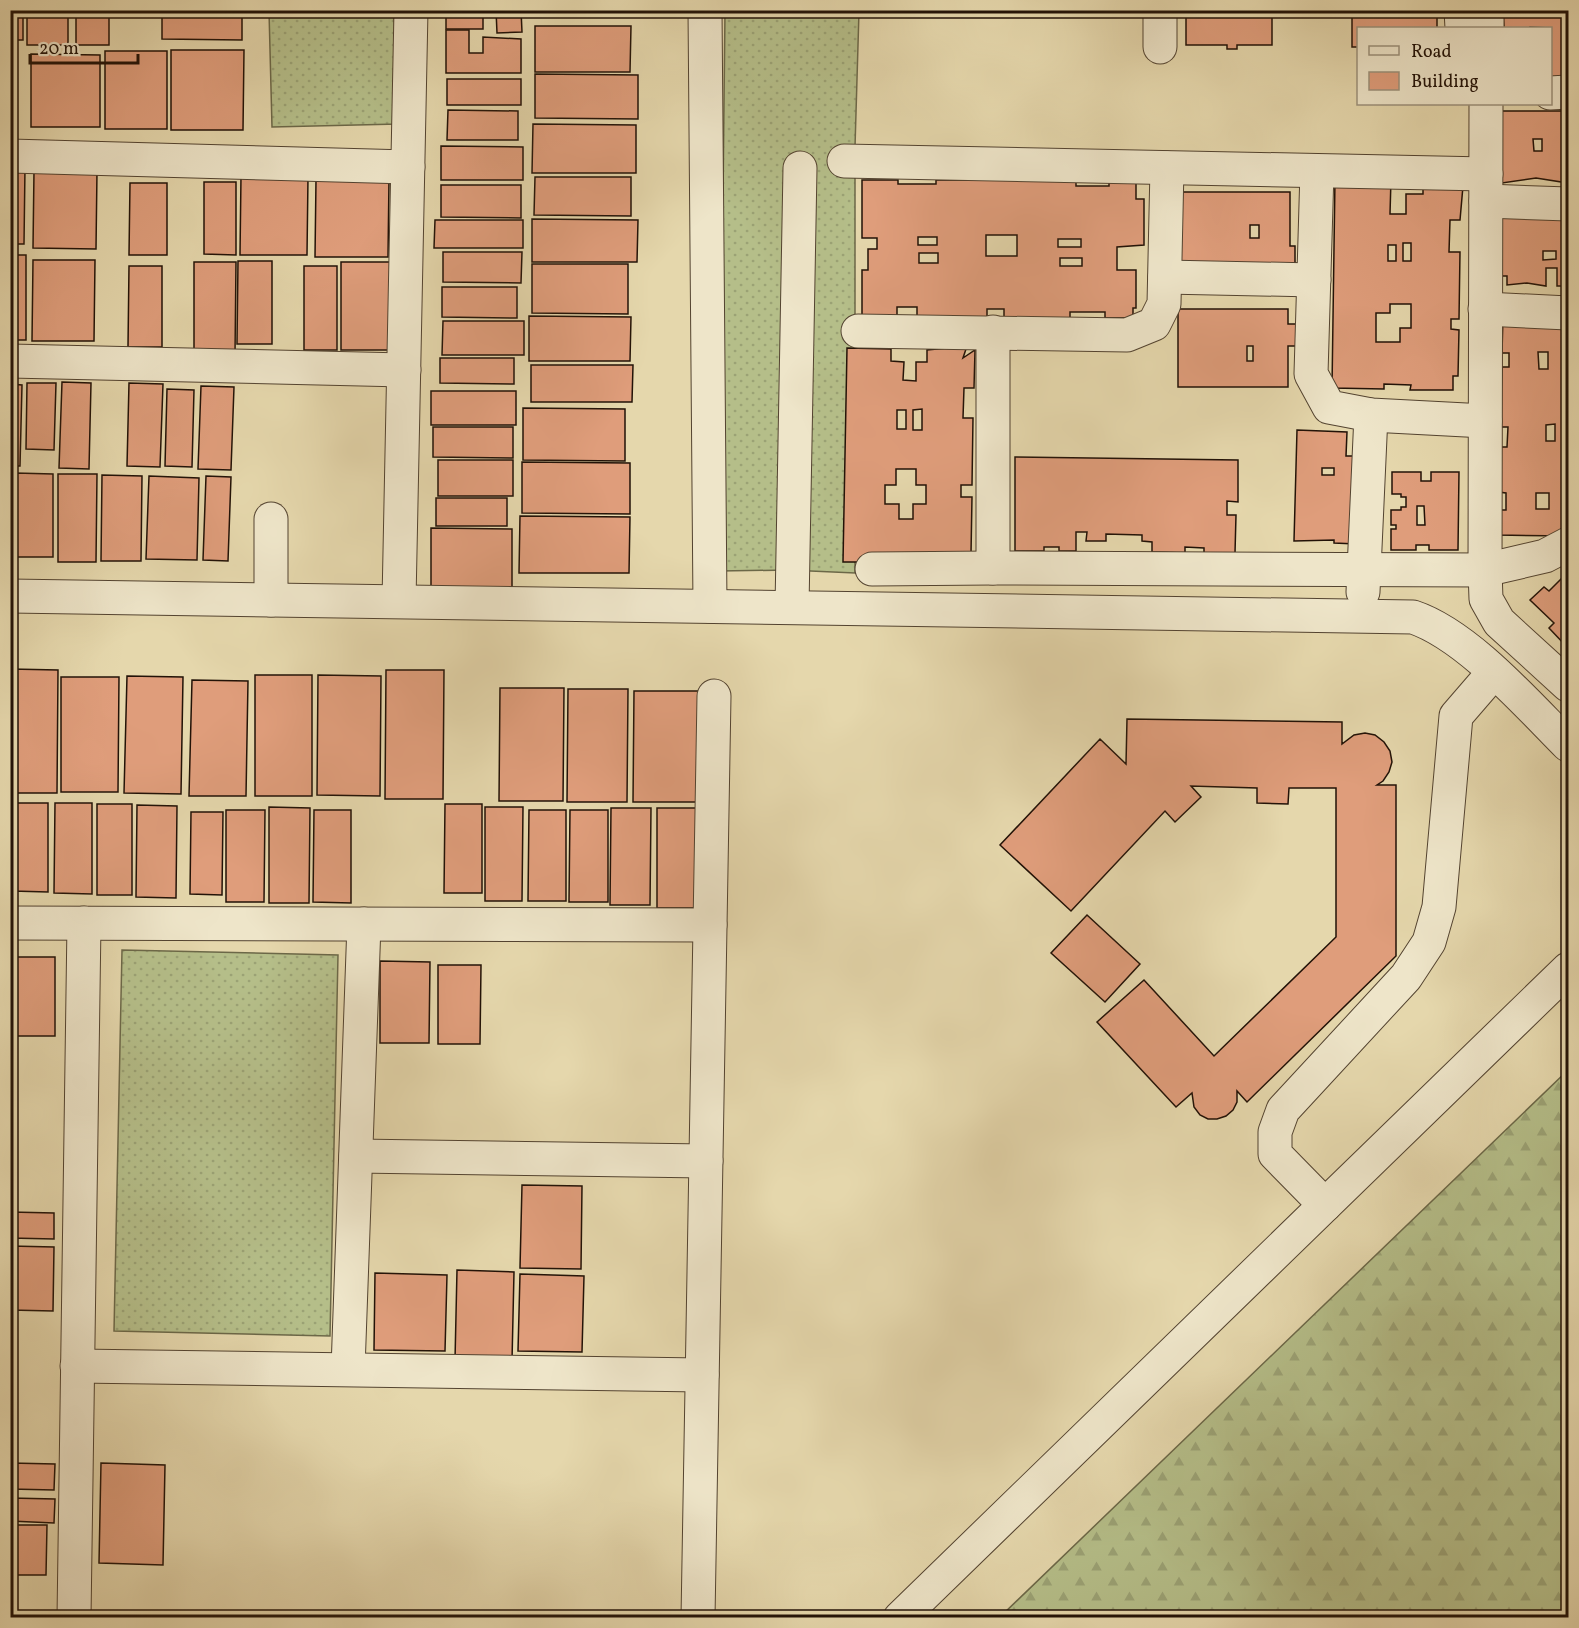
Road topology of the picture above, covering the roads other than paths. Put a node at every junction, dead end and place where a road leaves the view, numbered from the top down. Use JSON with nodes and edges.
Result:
{"nodes":[{"id":1,"x":411,"y":10,"type":"edge"},
{"id":2,"x":705,"y":10,"type":"edge"},
{"id":3,"x":1160,"y":10,"type":"edge"},
{"id":4,"x":1461,"y":10,"type":"edge"},
{"id":5,"x":1486,"y":10,"type":"edge"},
{"id":6,"x":1462,"y":27,"type":"edge"},
{"id":7,"x":1486,"y":27,"type":"edge"},
{"id":8,"x":1160,"y":47,"type":"dead end"},
{"id":9,"x":1569,"y":92,"type":"edge"},
{"id":10,"x":1552,"y":93,"type":"edge"},
{"id":11,"x":1486,"y":105,"type":"edge"},
{"id":12,"x":10,"y":156,"type":"edge"},
{"id":13,"x":844,"y":161,"type":"dead end"},
{"id":14,"x":408,"y":167,"type":"junction"},
{"id":15,"x":800,"y":168,"type":"dead end"},
{"id":16,"x":1167,"y":168,"type":"junction"},
{"id":17,"x":1317,"y":171,"type":"junction"},
{"id":18,"x":1486,"y":188,"type":"junction"},
{"id":19,"x":1569,"y":204,"type":"edge"},
{"id":20,"x":1165,"y":277,"type":"junction"},
{"id":21,"x":1314,"y":280,"type":"junction"},
{"id":22,"x":1485,"y":309,"type":"junction"},
{"id":23,"x":1569,"y":313,"type":"edge"},
{"id":24,"x":858,"y":331,"type":"dead end"},
{"id":25,"x":993,"y":332,"type":"junction"},
{"id":26,"x":10,"y":361,"type":"edge"},
{"id":27,"x":404,"y":370,"type":"junction"},
{"id":28,"x":1371,"y":415,"type":"junction"},
{"id":29,"x":1485,"y":421,"type":"junction"},
{"id":30,"x":271,"y":519,"type":"dead end"},
{"id":31,"x":1569,"y":544,"type":"edge"},
{"id":32,"x":993,"y":568,"type":"junction"},
{"id":33,"x":872,"y":569,"type":"dead end"},
{"id":34,"x":1364,"y":569,"type":"junction"},
{"id":35,"x":1485,"y":570,"type":"junction"},
{"id":36,"x":10,"y":596,"type":"edge"},
{"id":37,"x":271,"y":600,"type":"junction"},
{"id":38,"x":399,"y":601,"type":"junction"},
{"id":39,"x":710,"y":606,"type":"junction"},
{"id":40,"x":792,"y":607,"type":"junction"},
{"id":41,"x":1362,"y":615,"type":"junction"},
{"id":42,"x":1494,"y":672,"type":"junction"},
{"id":43,"x":1569,"y":685,"type":"edge"},
{"id":44,"x":714,"y":696,"type":"dead end"},
{"id":45,"x":1569,"y":745,"type":"edge"},
{"id":46,"x":10,"y":923,"type":"edge"},
{"id":47,"x":84,"y":923,"type":"junction"},
{"id":48,"x":364,"y":924,"type":"junction"},
{"id":49,"x":710,"y":926,"type":"junction"},
{"id":50,"x":1569,"y":969,"type":"edge"},
{"id":51,"x":356,"y":1156,"type":"junction"},
{"id":52,"x":706,"y":1161,"type":"junction"},
{"id":53,"x":1325,"y":1205,"type":"junction"},
{"id":54,"x":77,"y":1366,"type":"junction"},
{"id":55,"x":348,"y":1369,"type":"junction"},
{"id":56,"x":702,"y":1375,"type":"junction"},
{"id":57,"x":74,"y":1617,"type":"edge"},
{"id":58,"x":698,"y":1617,"type":"edge"},
{"id":59,"x":900,"y":1617,"type":"edge"}],
"edges":[{"from":1,"to":14,"type":"street"},
{"from":2,"to":39,"type":"street"},
{"from":3,"to":8,"type":"street"},
{"from":4,"to":6,"type":"street"},
{"from":5,"to":7,"type":"street"},
{"from":9,"to":10,"type":"street"},
{"from":11,"to":18,"type":"street"},
{"from":12,"to":14,"type":"street"},
{"from":13,"to":16,"type":"street"},
{"from":14,"to":27,"type":"street"},
{"from":15,"to":40,"type":"street"},
{"from":16,"to":17,"type":"street"},
{"from":16,"to":20,"type":"street"},
{"from":17,"to":18,"type":"street"},
{"from":17,"to":21,"type":"street"},
{"from":18,"to":19,"type":"street"},
{"from":18,"to":22,"type":"street"},
{"from":20,"to":21,"type":"street"},
{"from":20,"to":25,"type":"street"},
{"from":21,"to":28,"type":"street"},
{"from":22,"to":23,"type":"street"},
{"from":22,"to":29,"type":"street"},
{"from":24,"to":25,"type":"street"},
{"from":25,"to":32,"type":"street"},
{"from":26,"to":27,"type":"street"},
{"from":27,"to":38,"type":"street"},
{"from":28,"to":29,"type":"street"},
{"from":28,"to":34,"type":"street"},
{"from":29,"to":35,"type":"street"},
{"from":30,"to":37,"type":"street"},
{"from":31,"to":35,"type":"street"},
{"from":32,"to":33,"type":"street"},
{"from":32,"to":34,"type":"street"},
{"from":34,"to":35,"type":"street"},
{"from":34,"to":41,"type":"street"},
{"from":35,"to":43,"type":"street"},
{"from":36,"to":37,"type":"street"},
{"from":37,"to":38,"type":"street"},
{"from":38,"to":39,"type":"street"},
{"from":39,"to":40,"type":"street"},
{"from":40,"to":41,"type":"street"},
{"from":41,"to":42,"type":"street"},
{"from":42,"to":45,"type":"street"},
{"from":42,"to":53,"type":"street"},
{"from":44,"to":49,"type":"street"},
{"from":46,"to":47,"type":"street"},
{"from":47,"to":48,"type":"street"},
{"from":47,"to":54,"type":"street"},
{"from":48,"to":49,"type":"street"},
{"from":48,"to":51,"type":"street"},
{"from":49,"to":52,"type":"street"},
{"from":50,"to":53,"type":"street"},
{"from":51,"to":52,"type":"street"},
{"from":51,"to":55,"type":"street"},
{"from":52,"to":56,"type":"street"},
{"from":53,"to":59,"type":"street"},
{"from":54,"to":55,"type":"street"},
{"from":54,"to":57,"type":"street"},
{"from":55,"to":56,"type":"street"},
{"from":56,"to":58,"type":"street"}]}
